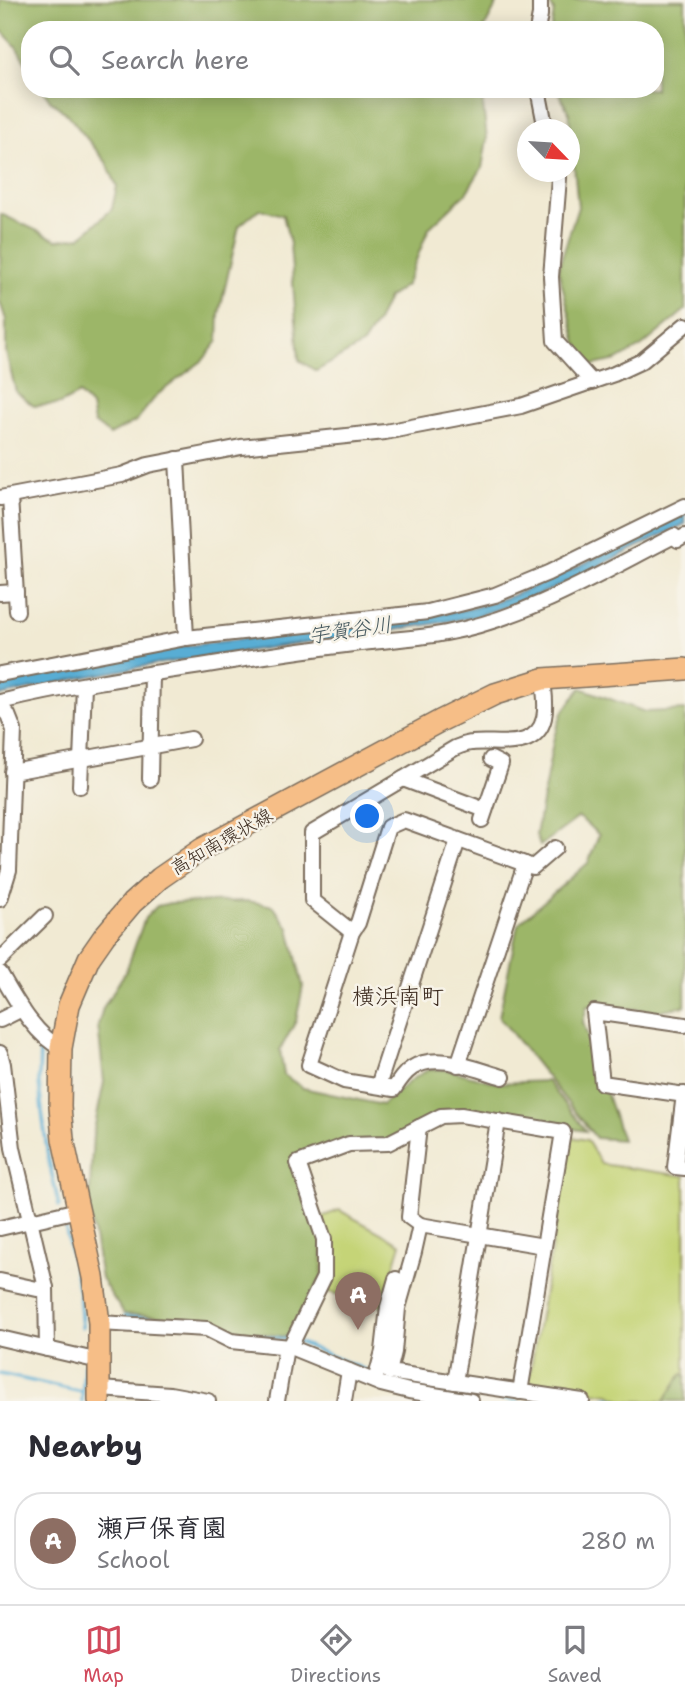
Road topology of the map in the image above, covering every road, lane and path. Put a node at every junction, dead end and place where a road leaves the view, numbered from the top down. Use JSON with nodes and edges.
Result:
{"nodes":[{"id":1,"x":540,"y":0,"type":"edge"},
{"id":2,"x":539,"y":21,"type":"edge"},
{"id":3,"x":540,"y":98,"type":"edge"},
{"id":4,"x":544,"y":119,"type":"edge"},
{"id":5,"x":559,"y":182,"type":"edge"},
{"id":6,"x":685,"y":325,"type":"edge"},
{"id":7,"x":592,"y":382,"type":"junction"},
{"id":8,"x":177,"y":459,"type":"junction"},
{"id":9,"x":5,"y":498,"type":"edge"},
{"id":10,"x":685,"y":506,"type":"edge"},
{"id":11,"x":685,"y":536,"type":"edge"},
{"id":12,"x":16,"y":592,"type":"junction"},
{"id":13,"x":0,"y":593,"type":"edge"},
{"id":14,"x":17,"y":611,"type":"dead end"},
{"id":15,"x":369,"y":621,"type":"junction"},
{"id":16,"x":186,"y":638,"type":"junction"},
{"id":17,"x":371,"y":640,"type":"junction"},
{"id":18,"x":685,"y":669,"type":"edge"},
{"id":19,"x":152,"y":673,"type":"junction"},
{"id":20,"x":0,"y":674,"type":"edge"},
{"id":21,"x":543,"y":679,"type":"junction"},
{"id":22,"x":84,"y":685,"type":"junction"},
{"id":23,"x":0,"y":704,"type":"edge"},
{"id":24,"x":191,"y":739,"type":"dead end"},
{"id":25,"x":151,"y":747,"type":"junction"},
{"id":26,"x":81,"y":759,"type":"junction"},
{"id":27,"x":491,"y":759,"type":"dead end"},
{"id":28,"x":12,"y":772,"type":"junction"},
{"id":29,"x":150,"y":779,"type":"dead end"},
{"id":30,"x":403,"y":779,"type":"junction"},
{"id":31,"x":80,"y":786,"type":"dead end"},
{"id":32,"x":458,"y":840,"type":"junction"},
{"id":33,"x":555,"y":848,"type":"dead end"},
{"id":34,"x":525,"y":864,"type":"junction"},
{"id":35,"x":0,"y":899,"type":"edge"},
{"id":36,"x":44,"y":916,"type":"dead end"},
{"id":37,"x":352,"y":932,"type":"junction"},
{"id":38,"x":0,"y":960,"type":"edge"},
{"id":39,"x":0,"y":973,"type":"edge"},
{"id":40,"x":22,"y":1009,"type":"junction"},
{"id":41,"x":0,"y":1020,"type":"edge"},
{"id":42,"x":685,"y":1025,"type":"edge"},
{"id":43,"x":61,"y":1048,"type":"junction"},
{"id":44,"x":0,"y":1053,"type":"edge"},
{"id":45,"x":458,"y":1065,"type":"junction"},
{"id":46,"x":503,"y":1077,"type":"dead end"},
{"id":47,"x":378,"y":1086,"type":"junction"},
{"id":48,"x":684,"y":1095,"type":"edge"},
{"id":49,"x":498,"y":1121,"type":"junction"},
{"id":50,"x":419,"y":1127,"type":"junction"},
{"id":51,"x":685,"y":1168,"type":"edge"},
{"id":52,"x":78,"y":1210,"type":"junction"},
{"id":53,"x":30,"y":1222,"type":"junction"},
{"id":54,"x":420,"y":1225,"type":"junction"},
{"id":55,"x":0,"y":1228,"type":"edge"},
{"id":56,"x":479,"y":1235,"type":"junction"},
{"id":57,"x":544,"y":1246,"type":"junction"},
{"id":58,"x":403,"y":1254,"type":"dead end"},
{"id":59,"x":0,"y":1281,"type":"edge"},
{"id":60,"x":46,"y":1288,"type":"junction"},
{"id":61,"x":99,"y":1323,"type":"junction"},
{"id":62,"x":0,"y":1338,"type":"edge"},
{"id":63,"x":288,"y":1347,"type":"junction"},
{"id":64,"x":47,"y":1349,"type":"junction"},
{"id":65,"x":99,"y":1361,"type":"junction"},
{"id":66,"x":349,"y":1371,"type":"junction"},
{"id":67,"x":375,"y":1381,"type":"junction"},
{"id":68,"x":455,"y":1382,"type":"junction"},
{"id":69,"x":520,"y":1392,"type":"junction"},
{"id":70,"x":99,"y":1395,"type":"edge"},
{"id":71,"x":408,"y":1396,"type":"edge"},
{"id":72,"x":208,"y":1401,"type":"edge"},
{"id":73,"x":277,"y":1401,"type":"edge"},
{"id":74,"x":344,"y":1401,"type":"edge"},
{"id":75,"x":471,"y":1401,"type":"edge"},
{"id":76,"x":582,"y":1401,"type":"edge"}],
"edges":[{"from":1,"to":2,"type":"street"},
{"from":3,"to":4,"type":"street"},
{"from":5,"to":7,"type":"street"},
{"from":6,"to":7,"type":"street"},
{"from":7,"to":8,"type":"street"},
{"from":8,"to":9,"type":"street"},
{"from":8,"to":16,"type":"street"},
{"from":9,"to":12,"type":"street"},
{"from":10,"to":15,"type":"street"},
{"from":11,"to":17,"type":"street"},
{"from":12,"to":13,"type":"street"},
{"from":12,"to":14,"type":"street"},
{"from":15,"to":16,"type":"street"},
{"from":15,"to":17,"type":"street"},
{"from":16,"to":20,"type":"street"},
{"from":17,"to":19,"type":"street"},
{"from":18,"to":21,"type":"main road","name":"高知南環状線"},
{"from":19,"to":22,"type":"street"},
{"from":19,"to":25,"type":"street"},
{"from":21,"to":30,"type":"street"},
{"from":21,"to":43,"type":"main road","name":"高知南環状線"},
{"from":22,"to":23,"type":"street"},
{"from":22,"to":26,"type":"street"},
{"from":23,"to":28,"type":"street"},
{"from":24,"to":25,"type":"street"},
{"from":25,"to":26,"type":"street"},
{"from":25,"to":29,"type":"street"},
{"from":26,"to":28,"type":"street"},
{"from":26,"to":31,"type":"street"},
{"from":27,"to":30,"type":"street"},
{"from":28,"to":35,"type":"street"},
{"from":30,"to":37,"type":"street"},
{"from":32,"to":34,"type":"street"},
{"from":32,"to":37,"type":"street"},
{"from":32,"to":47,"type":"street"},
{"from":33,"to":34,"type":"street"},
{"from":34,"to":45,"type":"street"},
{"from":36,"to":38,"type":"street"},
{"from":37,"to":47,"type":"street"},
{"from":39,"to":40,"type":"street"},
{"from":40,"to":41,"type":"street"},
{"from":40,"to":43,"type":"street"},
{"from":42,"to":48,"type":"street"},
{"from":43,"to":52,"type":"main road","name":"高知南環状線"},
{"from":44,"to":53,"type":"street"},
{"from":45,"to":46,"type":"street"},
{"from":45,"to":47,"type":"street"},
{"from":48,"to":51,"type":"street"},
{"from":49,"to":50,"type":"street"},
{"from":49,"to":56,"type":"street"},
{"from":49,"to":57,"type":"street"},
{"from":50,"to":54,"type":"street"},
{"from":50,"to":63,"type":"street"},
{"from":52,"to":53,"type":"street"},
{"from":52,"to":61,"type":"main road","name":"高知南環状線"},
{"from":53,"to":55,"type":"street"},
{"from":53,"to":60,"type":"street"},
{"from":54,"to":56,"type":"street"},
{"from":54,"to":68,"type":"street"},
{"from":56,"to":57,"type":"street"},
{"from":56,"to":68,"type":"street"},
{"from":57,"to":69,"type":"street"},
{"from":58,"to":67,"type":"street"},
{"from":59,"to":60,"type":"street"},
{"from":60,"to":64,"type":"street"},
{"from":61,"to":63,"type":"street"},
{"from":61,"to":65,"type":"main road","name":"高知南環状線"},
{"from":62,"to":64,"type":"street"},
{"from":63,"to":66,"type":"street"},
{"from":63,"to":73,"type":"street"},
{"from":64,"to":65,"type":"street"},
{"from":65,"to":70,"type":"main road","name":"高知南環状線"},
{"from":66,"to":67,"type":"street"},
{"from":66,"to":74,"type":"street"},
{"from":67,"to":71,"type":"street"},
{"from":68,"to":69,"type":"street"},
{"from":69,"to":76,"type":"street"},
{"from":70,"to":72,"type":"street"},
{"from":71,"to":75,"type":"street"}]}
